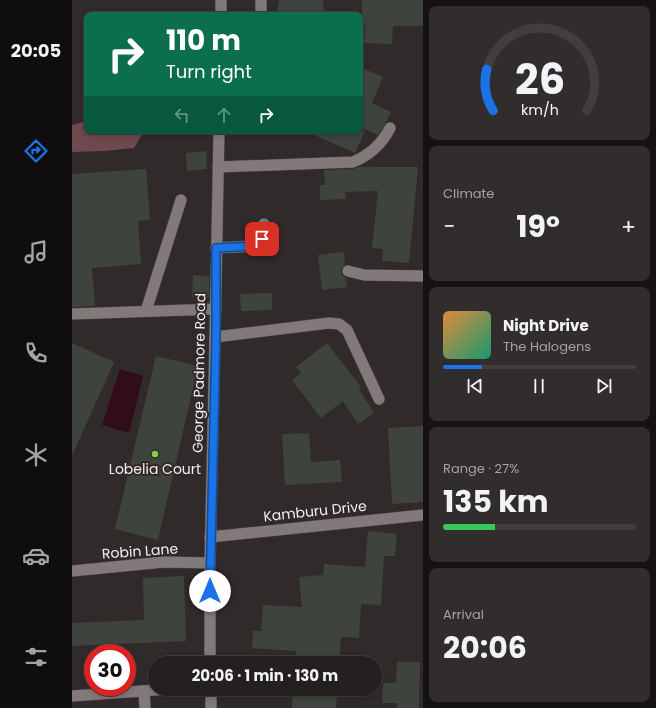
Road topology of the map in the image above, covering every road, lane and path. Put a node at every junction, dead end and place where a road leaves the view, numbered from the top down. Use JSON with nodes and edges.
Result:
{"nodes":[{"id":1,"x":222,"y":0,"type":"edge"},
{"id":2,"x":261,"y":0,"type":"edge"},
{"id":3,"x":221,"y":12,"type":"edge"},
{"id":4,"x":261,"y":12,"type":"edge"},
{"id":5,"x":390,"y":128,"type":"dead end"},
{"id":6,"x":219,"y":134,"type":"edge"},
{"id":7,"x":218,"y":167,"type":"junction"},
{"id":8,"x":181,"y":200,"type":"dead end"},
{"id":9,"x":264,"y":224,"type":"dead end"},
{"id":10,"x":216,"y":248,"type":"junction"},
{"id":11,"x":348,"y":271,"type":"dead end"},
{"id":12,"x":423,"y":276,"type":"edge"},
{"id":13,"x":216,"y":309,"type":"junction"},
{"id":14,"x":146,"y":311,"type":"junction"},
{"id":15,"x":72,"y":314,"type":"edge"},
{"id":16,"x":216,"y":337,"type":"junction"},
{"id":17,"x":379,"y":399,"type":"dead end"},
{"id":18,"x":423,"y":516,"type":"edge"},
{"id":19,"x":210,"y":537,"type":"junction"},
{"id":20,"x":210,"y":562,"type":"junction"},
{"id":21,"x":72,"y":571,"type":"edge"},
{"id":22,"x":210,"y":656,"type":"edge"},
{"id":23,"x":144,"y":691,"type":"junction"},
{"id":24,"x":148,"y":691,"type":"edge"},
{"id":25,"x":72,"y":696,"type":"edge"},
{"id":26,"x":211,"y":696,"type":"edge"},
{"id":27,"x":145,"y":708,"type":"edge"},
{"id":28,"x":211,"y":708,"type":"edge"}],
"edges":[{"from":1,"to":3,"type":"street"},
{"from":2,"to":4,"type":"street"},
{"from":5,"to":7,"type":"street"},
{"from":6,"to":7,"type":"street","name":"George Padmore Road"},
{"from":7,"to":10,"type":"street","name":"George Padmore Road"},
{"from":8,"to":14,"type":"street"},
{"from":9,"to":10,"type":"street"},
{"from":10,"to":13,"type":"street","name":"George Padmore Road"},
{"from":11,"to":12,"type":"street"},
{"from":13,"to":14,"type":"street"},
{"from":13,"to":16,"type":"street","name":"George Padmore Road"},
{"from":14,"to":15,"type":"street"},
{"from":16,"to":17,"type":"street"},
{"from":16,"to":19,"type":"street","name":"George Padmore Road"},
{"from":18,"to":19,"type":"street","name":"Kamburu Drive"},
{"from":19,"to":20,"type":"street","name":"George Padmore Road"},
{"from":20,"to":21,"type":"street","name":"Robin Lane"},
{"from":20,"to":22,"type":"street","name":"George Padmore Road"},
{"from":23,"to":24,"type":"street"},
{"from":23,"to":25,"type":"street"},
{"from":23,"to":27,"type":"street"},
{"from":26,"to":28,"type":"street"}]}
